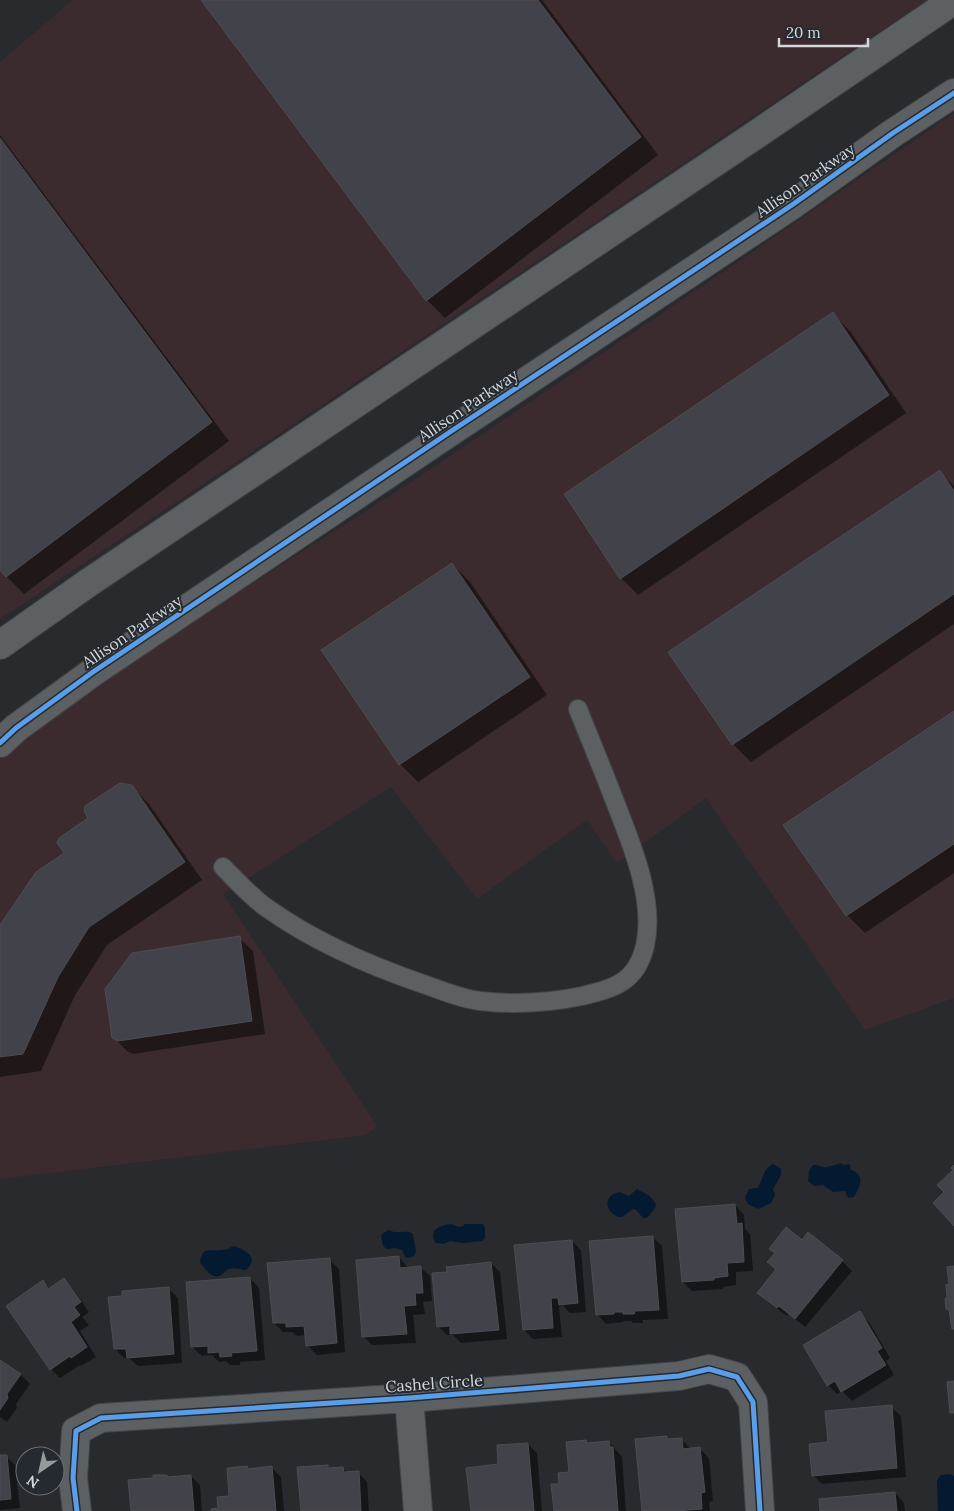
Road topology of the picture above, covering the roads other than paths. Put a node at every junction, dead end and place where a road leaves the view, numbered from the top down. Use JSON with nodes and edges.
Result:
{"nodes":[{"id":1,"x":954,"y":0,"type":"edge"},
{"id":2,"x":954,"y":93,"type":"edge"},
{"id":3,"x":0,"y":645,"type":"edge"},
{"id":4,"x":578,"y":709,"type":"dead end"},
{"id":5,"x":0,"y":743,"type":"edge"},
{"id":6,"x":223,"y":867,"type":"dead end"},
{"id":7,"x":409,"y":1398,"type":"junction"},
{"id":8,"x":77,"y":1511,"type":"edge"},
{"id":9,"x":418,"y":1511,"type":"edge"},
{"id":10,"x":760,"y":1511,"type":"edge"}],
"edges":[{"from":1,"to":3,"type":"street"},
{"from":2,"to":5,"type":"street","name":"Allison Parkway"},
{"from":4,"to":6,"type":"lane"},
{"from":7,"to":8,"type":"street","name":"Cashel Circle"},
{"from":7,"to":9,"type":"street"},
{"from":7,"to":10,"type":"street","name":"Cashel Circle"}]}
